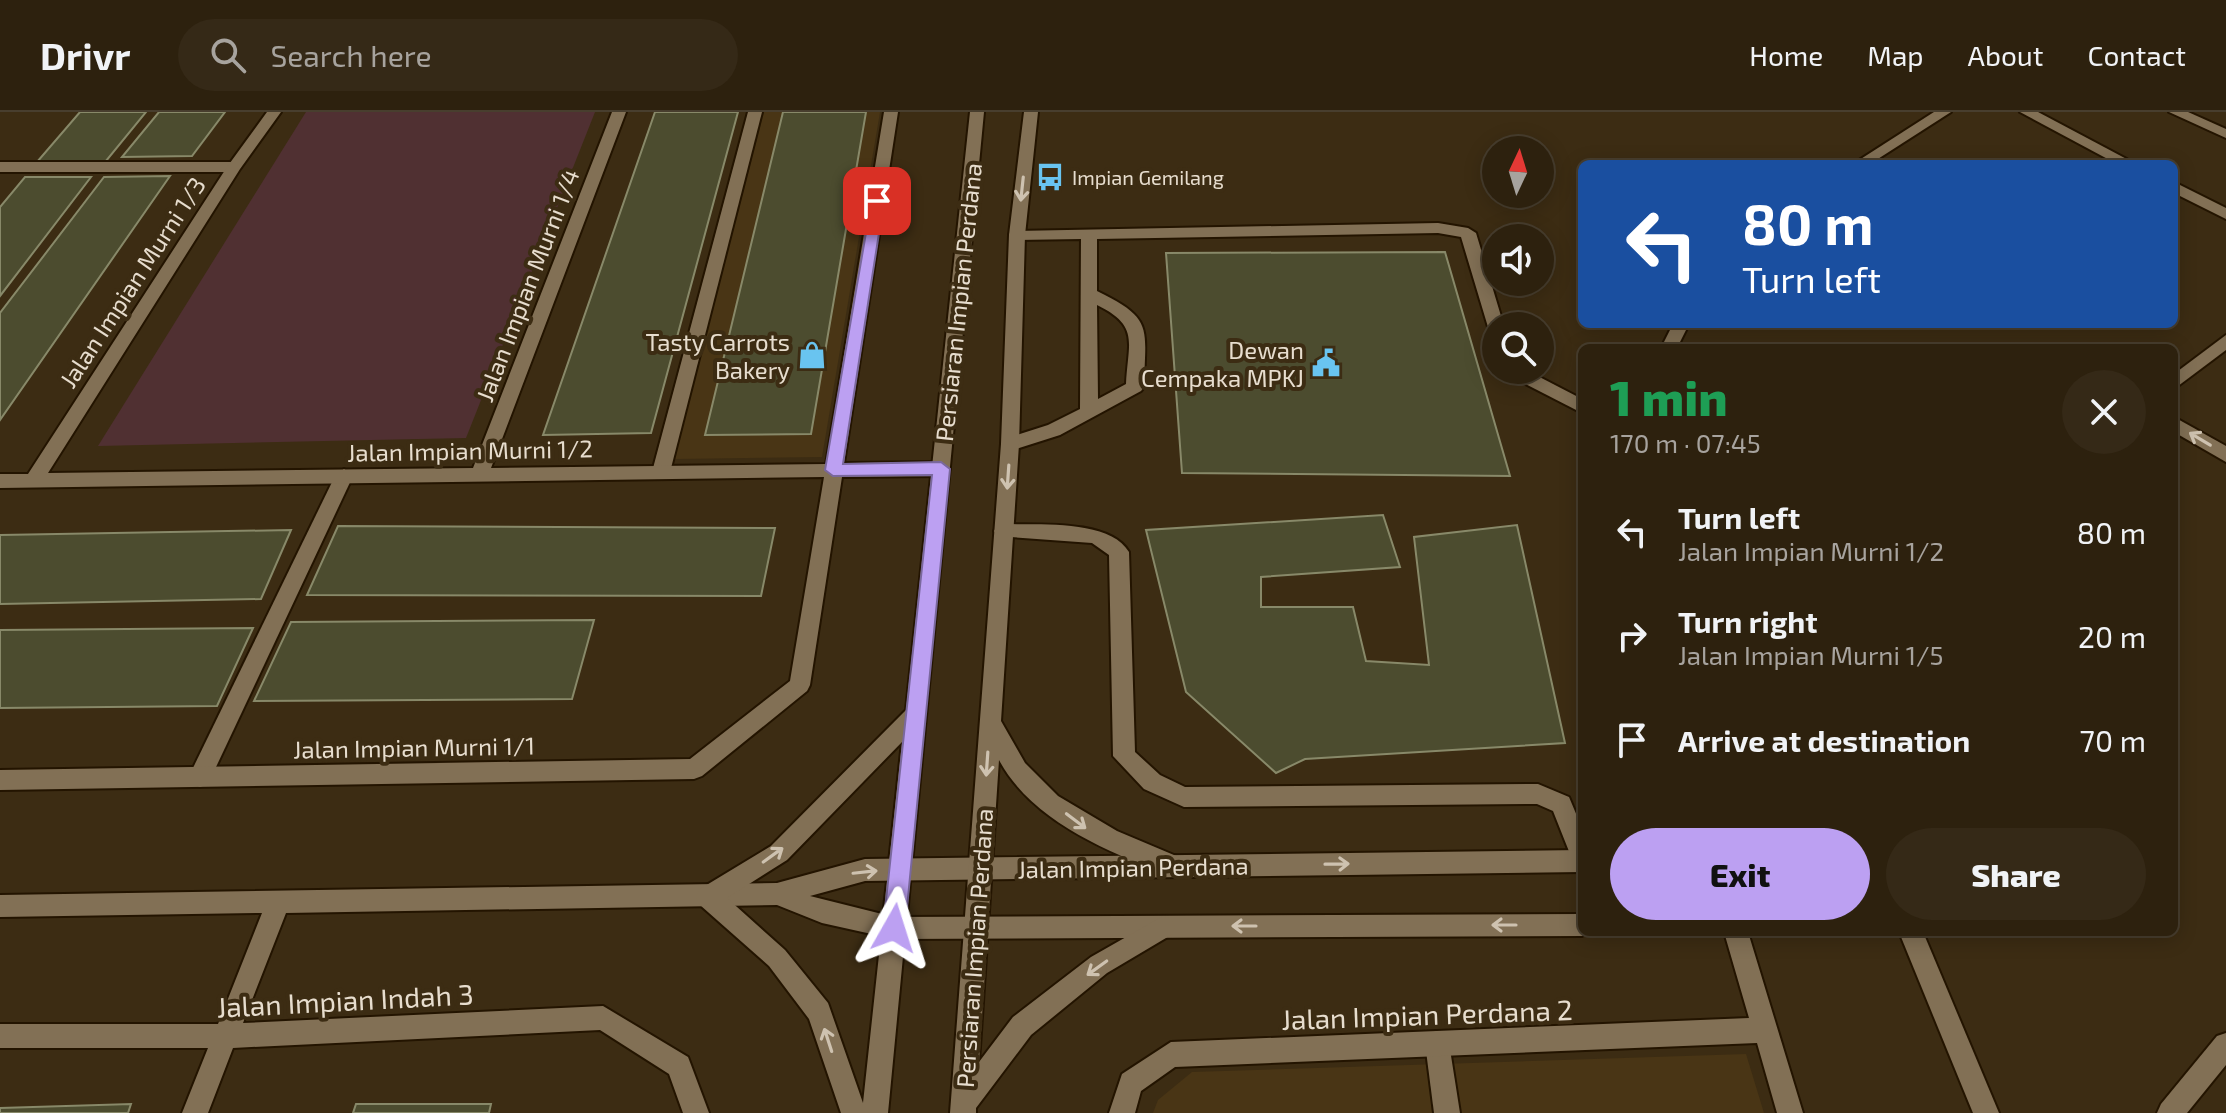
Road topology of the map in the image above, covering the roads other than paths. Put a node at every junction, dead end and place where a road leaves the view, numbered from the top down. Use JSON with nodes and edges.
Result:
{"nodes":[{"id":1,"x":274,"y":112,"type":"edge"},
{"id":2,"x":619,"y":112,"type":"edge"},
{"id":3,"x":755,"y":112,"type":"edge"},
{"id":4,"x":891,"y":112,"type":"edge"},
{"id":5,"x":977,"y":112,"type":"edge"},
{"id":6,"x":1031,"y":112,"type":"edge"},
{"id":7,"x":1944,"y":112,"type":"edge"},
{"id":8,"x":2027,"y":112,"type":"edge"},
{"id":9,"x":2176,"y":112,"type":"edge"},
{"id":10,"x":2226,"y":134,"type":"edge"},
{"id":11,"x":1866,"y":160,"type":"edge"},
{"id":12,"x":2121,"y":160,"type":"edge"},
{"id":13,"x":0,"y":167,"type":"edge"},
{"id":14,"x":234,"y":167,"type":"junction"},
{"id":15,"x":2178,"y":189,"type":"edge"},
{"id":16,"x":2226,"y":214,"type":"edge"},
{"id":17,"x":1089,"y":233,"type":"junction"},
{"id":18,"x":1017,"y":235,"type":"junction"},
{"id":19,"x":1089,"y":294,"type":"junction"},
{"id":20,"x":1492,"y":312,"type":"edge"},
{"id":21,"x":2226,"y":341,"type":"edge"},
{"id":22,"x":2178,"y":380,"type":"edge"},
{"id":23,"x":1538,"y":384,"type":"edge"},
{"id":24,"x":1578,"y":405,"type":"edge"},
{"id":25,"x":1089,"y":412,"type":"junction"},
{"id":26,"x":2178,"y":426,"type":"edge"},
{"id":27,"x":1010,"y":444,"type":"junction"},
{"id":28,"x":2226,"y":455,"type":"edge"},
{"id":29,"x":941,"y":469,"type":"junction"},
{"id":30,"x":833,"y":470,"type":"junction"},
{"id":31,"x":661,"y":472,"type":"junction"},
{"id":32,"x":479,"y":475,"type":"junction"},
{"id":33,"x":344,"y":476,"type":"junction"},
{"id":34,"x":34,"y":480,"type":"junction"},
{"id":35,"x":0,"y":481,"type":"edge"},
{"id":36,"x":1004,"y":531,"type":"junction"},
{"id":37,"x":916,"y":713,"type":"junction"},
{"id":38,"x":990,"y":721,"type":"junction"},
{"id":39,"x":200,"y":777,"type":"junction"},
{"id":40,"x":0,"y":780,"type":"edge"},
{"id":41,"x":1578,"y":848,"type":"edge"},
{"id":42,"x":1578,"y":858,"type":"edge"},
{"id":43,"x":1173,"y":866,"type":"junction"},
{"id":44,"x":979,"y":869,"type":"junction"},
{"id":45,"x":900,"y":870,"type":"junction"},
{"id":46,"x":777,"y":894,"type":"junction"},
{"id":47,"x":708,"y":897,"type":"junction"},
{"id":48,"x":278,"y":902,"type":"junction"},
{"id":49,"x":0,"y":906,"type":"edge"},
{"id":50,"x":1578,"y":925,"type":"edge"},
{"id":51,"x":1163,"y":927,"type":"junction"},
{"id":52,"x":894,"y":928,"type":"junction"},
{"id":53,"x":975,"y":930,"type":"junction"},
{"id":54,"x":1737,"y":936,"type":"edge"},
{"id":55,"x":1913,"y":936,"type":"edge"},
{"id":56,"x":1765,"y":1030,"type":"junction"},
{"id":57,"x":0,"y":1036,"type":"edge"},
{"id":58,"x":225,"y":1036,"type":"junction"},
{"id":59,"x":1437,"y":1043,"type":"junction"},
{"id":60,"x":2226,"y":1045,"type":"edge"},
{"id":61,"x":963,"y":1108,"type":"edge"},
{"id":62,"x":195,"y":1113,"type":"edge"},
{"id":63,"x":696,"y":1113,"type":"edge"},
{"id":64,"x":854,"y":1113,"type":"edge"},
{"id":65,"x":875,"y":1113,"type":"edge"},
{"id":66,"x":1122,"y":1113,"type":"edge"},
{"id":67,"x":1447,"y":1113,"type":"edge"},
{"id":68,"x":1790,"y":1113,"type":"edge"},
{"id":69,"x":1986,"y":1113,"type":"edge"},
{"id":70,"x":2170,"y":1113,"type":"edge"}],
"edges":[{"from":1,"to":14,"type":"street","name":"Jalan Impian Murni 1/3"},
{"from":2,"to":32,"type":"street","name":"Jalan Impian Murni 1/4"},
{"from":3,"to":31,"type":"street"},
{"from":4,"to":30,"type":"street"},
{"from":5,"to":29,"type":"street","name":"Persiaran Impian Perdana"},
{"from":6,"to":18,"type":"street","name":"Persiaran Impian Perdana","one_way":true},
{"from":7,"to":11,"type":"street"},
{"from":8,"to":12,"type":"street"},
{"from":9,"to":10,"type":"street"},
{"from":13,"to":14,"type":"street"},
{"from":14,"to":34,"type":"street","name":"Jalan Impian Murni 1/3"},
{"from":15,"to":16,"type":"street"},
{"from":17,"to":18,"type":"street"},
{"from":17,"to":19,"type":"street"},
{"from":17,"to":20,"type":"street"},
{"from":18,"to":27,"type":"street","name":"Persiaran Impian Perdana"},
{"from":19,"to":25,"type":"street"},
{"from":19,"to":25,"type":"street"},
{"from":21,"to":22,"type":"street"},
{"from":23,"to":24,"type":"street"},
{"from":25,"to":27,"type":"street"},
{"from":28,"to":26,"type":"street","one_way":true},
{"from":27,"to":36,"type":"street","name":"Persiaran Impian Perdana","one_way":true},
{"from":29,"to":30,"type":"street","name":"Jalan Impian Murni 1/2"},
{"from":29,"to":37,"type":"street","name":"Persiaran Impian Perdana"},
{"from":30,"to":31,"type":"street","name":"Jalan Impian Murni 1/2"},
{"from":30,"to":39,"type":"street","name":"Jalan Impian Murni 1/1"},
{"from":31,"to":32,"type":"street","name":"Jalan Impian Murni 1/2"},
{"from":32,"to":33,"type":"street","name":"Jalan Impian Murni 1/2"},
{"from":33,"to":34,"type":"street","name":"Jalan Impian Murni 1/2"},
{"from":33,"to":39,"type":"street"},
{"from":34,"to":35,"type":"street","name":"Jalan Impian Murni 1/2"},
{"from":36,"to":38,"type":"street","name":"Persiaran Impian Perdana"},
{"from":36,"to":41,"type":"street"},
{"from":37,"to":45,"type":"street","name":"Persiaran Impian Perdana"},
{"from":47,"to":37,"type":"street","one_way":true},
{"from":38,"to":43,"type":"street","one_way":true},
{"from":38,"to":44,"type":"street","name":"Persiaran Impian Perdana","one_way":true},
{"from":39,"to":40,"type":"street","name":"Jalan Impian Murni 1/1"},
{"from":43,"to":42,"type":"street","name":"Jalan Impian Perdana","one_way":true},
{"from":43,"to":44,"type":"street","name":"Jalan Impian Perdana"},
{"from":44,"to":45,"type":"street","name":"Jalan Impian Perdana"},
{"from":44,"to":53,"type":"street","name":"Persiaran Impian Perdana"},
{"from":46,"to":45,"type":"street","name":"Jalan Impian Perdana","one_way":true},
{"from":45,"to":52,"type":"street","name":"Persiaran Impian Perdana"},
{"from":46,"to":47,"type":"street"},
{"from":46,"to":52,"type":"street"},
{"from":47,"to":48,"type":"street"},
{"from":64,"to":47,"type":"street","one_way":true},
{"from":48,"to":49,"type":"street"},
{"from":48,"to":58,"type":"street"},
{"from":50,"to":51,"type":"street","one_way":true},
{"from":51,"to":53,"type":"street"},
{"from":51,"to":61,"type":"street","one_way":true},
{"from":52,"to":53,"type":"street"},
{"from":52,"to":65,"type":"street","name":"Persiaran Impian Perdana"},
{"from":53,"to":61,"type":"street","name":"Persiaran Impian Perdana"},
{"from":54,"to":56,"type":"street"},
{"from":55,"to":69,"type":"street"},
{"from":56,"to":59,"type":"street","name":"Jalan Impian Perdana 2"},
{"from":56,"to":68,"type":"street"},
{"from":57,"to":58,"type":"street","name":"Jalan Impian Indah 3"},
{"from":58,"to":62,"type":"street"},
{"from":58,"to":63,"type":"street","name":"Jalan Impian Indah 3"},
{"from":59,"to":66,"type":"street","name":"Jalan Impian Perdana 2"},
{"from":59,"to":67,"type":"street"},
{"from":60,"to":70,"type":"street"}]}
